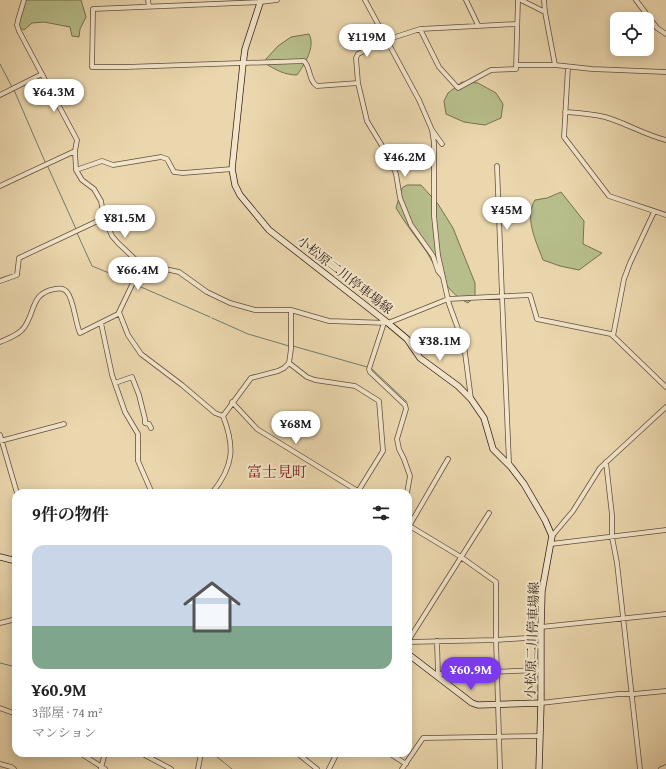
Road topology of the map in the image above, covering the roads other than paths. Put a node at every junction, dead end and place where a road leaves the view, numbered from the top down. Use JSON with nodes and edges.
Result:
{"nodes":[{"id":1,"x":24,"y":0,"type":"edge"},
{"id":2,"x":148,"y":0,"type":"edge"},
{"id":3,"x":277,"y":0,"type":"edge"},
{"id":4,"x":365,"y":0,"type":"edge"},
{"id":5,"x":466,"y":0,"type":"edge"},
{"id":6,"x":518,"y":0,"type":"edge"},
{"id":7,"x":521,"y":0,"type":"edge"},
{"id":8,"x":544,"y":0,"type":"edge"},
{"id":9,"x":636,"y":0,"type":"edge"},
{"id":10,"x":260,"y":1,"type":"edge"},
{"id":11,"x":149,"y":7,"type":"junction"},
{"id":12,"x":545,"y":12,"type":"junction"},
{"id":13,"x":517,"y":24,"type":"junction"},
{"id":14,"x":478,"y":25,"type":"junction"},
{"id":15,"x":420,"y":29,"type":"junction"},
{"id":16,"x":666,"y":34,"type":"edge"},
{"id":17,"x":386,"y":40,"type":"junction"},
{"id":18,"x":243,"y":64,"type":"junction"},
{"id":19,"x":517,"y":65,"type":"junction"},
{"id":20,"x":555,"y":65,"type":"junction"},
{"id":21,"x":568,"y":67,"type":"junction"},
{"id":22,"x":666,"y":72,"type":"edge"},
{"id":23,"x":42,"y":74,"type":"junction"},
{"id":24,"x":358,"y":83,"type":"junction"},
{"id":25,"x":0,"y":95,"type":"edge"},
{"id":26,"x":565,"y":112,"type":"junction"},
{"id":27,"x":432,"y":130,"type":"junction"},
{"id":28,"x":666,"y":140,"type":"edge"},
{"id":29,"x":442,"y":144,"type":"dead end"},
{"id":30,"x":75,"y":151,"type":"junction"},
{"id":31,"x":497,"y":166,"type":"dead end"},
{"id":32,"x":232,"y":169,"type":"junction"},
{"id":33,"x":76,"y":170,"type":"junction"},
{"id":34,"x":0,"y":186,"type":"edge"},
{"id":35,"x":654,"y":212,"type":"junction"},
{"id":36,"x":666,"y":215,"type":"edge"},
{"id":37,"x":104,"y":218,"type":"junction"},
{"id":38,"x":142,"y":264,"type":"junction"},
{"id":39,"x":443,"y":277,"type":"junction"},
{"id":40,"x":0,"y":281,"type":"edge"},
{"id":41,"x":502,"y":296,"type":"junction"},
{"id":42,"x":448,"y":299,"type":"junction"},
{"id":43,"x":290,"y":310,"type":"junction"},
{"id":44,"x":118,"y":314,"type":"junction"},
{"id":45,"x":101,"y":323,"type":"junction"},
{"id":46,"x":386,"y":323,"type":"junction"},
{"id":47,"x":613,"y":336,"type":"junction"},
{"id":48,"x":0,"y":342,"type":"edge"},
{"id":49,"x":289,"y":363,"type":"junction"},
{"id":50,"x":115,"y":383,"type":"junction"},
{"id":51,"x":666,"y":387,"type":"edge"},
{"id":52,"x":471,"y":399,"type":"junction"},
{"id":53,"x":232,"y":402,"type":"junction"},
{"id":54,"x":666,"y":407,"type":"edge"},
{"id":55,"x":223,"y":416,"type":"junction"},
{"id":56,"x":64,"y":424,"type":"dead end"},
{"id":57,"x":151,"y":428,"type":"dead end"},
{"id":58,"x":0,"y":435,"type":"edge"},
{"id":59,"x":1,"y":440,"type":"edge"},
{"id":60,"x":448,"y":460,"type":"dead end"},
{"id":61,"x":606,"y":462,"type":"junction"},
{"id":62,"x":511,"y":467,"type":"junction"},
{"id":63,"x":17,"y":489,"type":"edge"},
{"id":64,"x":150,"y":489,"type":"edge"},
{"id":65,"x":215,"y":489,"type":"edge"},
{"id":66,"x":354,"y":489,"type":"edge"},
{"id":67,"x":361,"y":489,"type":"edge"},
{"id":68,"x":408,"y":489,"type":"edge"},
{"id":69,"x":489,"y":513,"type":"dead end"},
{"id":70,"x":412,"y":519,"type":"edge"},
{"id":71,"x":412,"y":528,"type":"edge"},
{"id":72,"x":666,"y":530,"type":"edge"},
{"id":73,"x":552,"y":536,"type":"junction"},
{"id":74,"x":612,"y":537,"type":"junction"},
{"id":75,"x":551,"y":544,"type":"junction"},
{"id":76,"x":0,"y":557,"type":"edge"},
{"id":77,"x":461,"y":557,"type":"junction"},
{"id":78,"x":12,"y":561,"type":"edge"},
{"id":79,"x":666,"y":614,"type":"edge"},
{"id":80,"x":623,"y":618,"type":"junction"},
{"id":81,"x":12,"y":620,"type":"edge"},
{"id":82,"x":0,"y":623,"type":"edge"},
{"id":83,"x":541,"y":627,"type":"junction"},
{"id":84,"x":412,"y":636,"type":"edge"},
{"id":85,"x":541,"y":637,"type":"junction"},
{"id":86,"x":496,"y":640,"type":"junction"},
{"id":87,"x":412,"y":642,"type":"edge"},
{"id":88,"x":437,"y":642,"type":"junction"},
{"id":89,"x":412,"y":657,"type":"edge"},
{"id":90,"x":541,"y":670,"type":"junction"},
{"id":91,"x":498,"y":672,"type":"junction"},
{"id":92,"x":438,"y":676,"type":"junction"},
{"id":93,"x":666,"y":690,"type":"edge"},
{"id":94,"x":631,"y":694,"type":"junction"},
{"id":95,"x":541,"y":703,"type":"junction"},
{"id":96,"x":499,"y":705,"type":"junction"},
{"id":97,"x":0,"y":708,"type":"edge"},
{"id":98,"x":12,"y":712,"type":"edge"},
{"id":99,"x":540,"y":736,"type":"junction"},
{"id":100,"x":499,"y":737,"type":"junction"},
{"id":101,"x":412,"y":755,"type":"edge"},
{"id":102,"x":86,"y":757,"type":"edge"},
{"id":103,"x":104,"y":757,"type":"edge"},
{"id":104,"x":148,"y":757,"type":"edge"},
{"id":105,"x":200,"y":757,"type":"edge"},
{"id":106,"x":302,"y":757,"type":"edge"},
{"id":107,"x":335,"y":757,"type":"edge"},
{"id":108,"x":395,"y":757,"type":"edge"},
{"id":109,"x":411,"y":757,"type":"edge"},
{"id":110,"x":0,"y":764,"type":"edge"},
{"id":111,"x":406,"y":764,"type":"junction"},
{"id":112,"x":666,"y":767,"type":"edge"},
{"id":113,"x":102,"y":768,"type":"edge"},
{"id":114,"x":14,"y":769,"type":"edge"},
{"id":115,"x":171,"y":769,"type":"edge"},
{"id":116,"x":198,"y":769,"type":"edge"},
{"id":117,"x":317,"y":769,"type":"edge"},
{"id":118,"x":329,"y":769,"type":"edge"},
{"id":119,"x":402,"y":769,"type":"edge"},
{"id":120,"x":500,"y":769,"type":"edge"},
{"id":121,"x":540,"y":769,"type":"edge"},
{"id":122,"x":640,"y":769,"type":"edge"},
{"id":123,"x":661,"y":769,"type":"edge"}],
"edges":[{"from":1,"to":23,"type":"street"},
{"from":2,"to":11,"type":"street"},
{"from":3,"to":10,"type":"street"},
{"from":4,"to":17,"type":"street"},
{"from":5,"to":14,"type":"street"},
{"from":6,"to":13,"type":"street"},
{"from":7,"to":12,"type":"street"},
{"from":8,"to":12,"type":"street"},
{"from":9,"to":16,"type":"street"},
{"from":10,"to":11,"type":"street"},
{"from":10,"to":18,"type":"main road","name":"小松原二川停車場線"},
{"from":11,"to":18,"type":"street"},
{"from":12,"to":20,"type":"street"},
{"from":13,"to":14,"type":"street"},
{"from":13,"to":19,"type":"street"},
{"from":14,"to":15,"type":"street"},
{"from":15,"to":17,"type":"street"},
{"from":15,"to":19,"type":"street"},
{"from":17,"to":24,"type":"street"},
{"from":17,"to":27,"type":"street"},
{"from":18,"to":24,"type":"street"},
{"from":18,"to":32,"type":"main road","name":"小松原二川停車場線"},
{"from":19,"to":20,"type":"street"},
{"from":20,"to":21,"type":"street"},
{"from":21,"to":22,"type":"street"},
{"from":21,"to":26,"type":"street"},
{"from":23,"to":25,"type":"street"},
{"from":23,"to":30,"type":"street"},
{"from":24,"to":39,"type":"street"},
{"from":26,"to":28,"type":"street"},
{"from":26,"to":35,"type":"street"},
{"from":27,"to":29,"type":"street"},
{"from":27,"to":39,"type":"street"},
{"from":30,"to":33,"type":"street"},
{"from":30,"to":34,"type":"street"},
{"from":31,"to":41,"type":"street"},
{"from":32,"to":33,"type":"street"},
{"from":32,"to":46,"type":"main road","name":"小松原二川停車場線"},
{"from":33,"to":37,"type":"street"},
{"from":35,"to":36,"type":"street"},
{"from":35,"to":47,"type":"street"},
{"from":37,"to":38,"type":"street"},
{"from":37,"to":40,"type":"street"},
{"from":38,"to":43,"type":"street"},
{"from":38,"to":44,"type":"street"},
{"from":39,"to":42,"type":"street"},
{"from":41,"to":42,"type":"street"},
{"from":41,"to":47,"type":"street"},
{"from":41,"to":62,"type":"street"},
{"from":42,"to":46,"type":"street"},
{"from":42,"to":52,"type":"street"},
{"from":43,"to":46,"type":"street"},
{"from":43,"to":49,"type":"street"},
{"from":44,"to":45,"type":"street"},
{"from":44,"to":55,"type":"street"},
{"from":45,"to":48,"type":"street"},
{"from":45,"to":50,"type":"street"},
{"from":46,"to":52,"type":"main road","name":"小松原二川停車場線"},
{"from":46,"to":68,"type":"street"},
{"from":47,"to":51,"type":"street"},
{"from":49,"to":53,"type":"street"},
{"from":49,"to":67,"type":"street"},
{"from":50,"to":57,"type":"street"},
{"from":50,"to":64,"type":"street"},
{"from":52,"to":62,"type":"main road","name":"小松原二川停車場線"},
{"from":53,"to":55,"type":"street"},
{"from":53,"to":66,"type":"street"},
{"from":54,"to":61,"type":"street"},
{"from":55,"to":65,"type":"street"},
{"from":56,"to":59,"type":"street"},
{"from":58,"to":59,"type":"street"},
{"from":59,"to":63,"type":"street"},
{"from":60,"to":70,"type":"street"},
{"from":61,"to":73,"type":"street"},
{"from":61,"to":74,"type":"street"},
{"from":62,"to":73,"type":"main road","name":"小松原二川停車場線"},
{"from":69,"to":77,"type":"street"},
{"from":71,"to":77,"type":"street"},
{"from":72,"to":74,"type":"street"},
{"from":73,"to":75,"type":"main road","name":"小松原二川停車場線"},
{"from":74,"to":75,"type":"street"},
{"from":74,"to":80,"type":"street"},
{"from":75,"to":83,"type":"main road","name":"小松原二川停車場線"},
{"from":76,"to":78,"type":"main road"},
{"from":77,"to":84,"type":"street"},
{"from":77,"to":86,"type":"street"},
{"from":79,"to":80,"type":"street"},
{"from":80,"to":83,"type":"street"},
{"from":80,"to":94,"type":"street"},
{"from":81,"to":82,"type":"street"},
{"from":83,"to":85,"type":"main road","name":"小松原二川停車場線"},
{"from":85,"to":86,"type":"street"},
{"from":85,"to":90,"type":"main road","name":"小松原二川停車場線"},
{"from":86,"to":88,"type":"street"},
{"from":86,"to":91,"type":"street"},
{"from":87,"to":88,"type":"street"},
{"from":88,"to":92,"type":"street"},
{"from":89,"to":92,"type":"main road"},
{"from":90,"to":91,"type":"street"},
{"from":90,"to":95,"type":"main road","name":"小松原二川停車場線"},
{"from":91,"to":92,"type":"street"},
{"from":91,"to":96,"type":"street"},
{"from":92,"to":96,"type":"main road"},
{"from":93,"to":94,"type":"street"},
{"from":94,"to":95,"type":"street"},
{"from":94,"to":122,"type":"street"},
{"from":95,"to":96,"type":"main road"},
{"from":95,"to":99,"type":"main road","name":"小松原二川停車場線"},
{"from":96,"to":100,"type":"street"},
{"from":97,"to":98,"type":"street"},
{"from":99,"to":100,"type":"street"},
{"from":99,"to":121,"type":"main road","name":"小松原二川停車場線"},
{"from":100,"to":101,"type":"street"},
{"from":100,"to":120,"type":"street"},
{"from":102,"to":113,"type":"street"},
{"from":103,"to":113,"type":"street"},
{"from":104,"to":115,"type":"street"},
{"from":105,"to":116,"type":"street"},
{"from":106,"to":117,"type":"street"},
{"from":107,"to":118,"type":"street"},
{"from":108,"to":111,"type":"street"},
{"from":109,"to":111,"type":"street"},
{"from":110,"to":114,"type":"street"},
{"from":111,"to":119,"type":"street"},
{"from":112,"to":123,"type":"street"}]}
